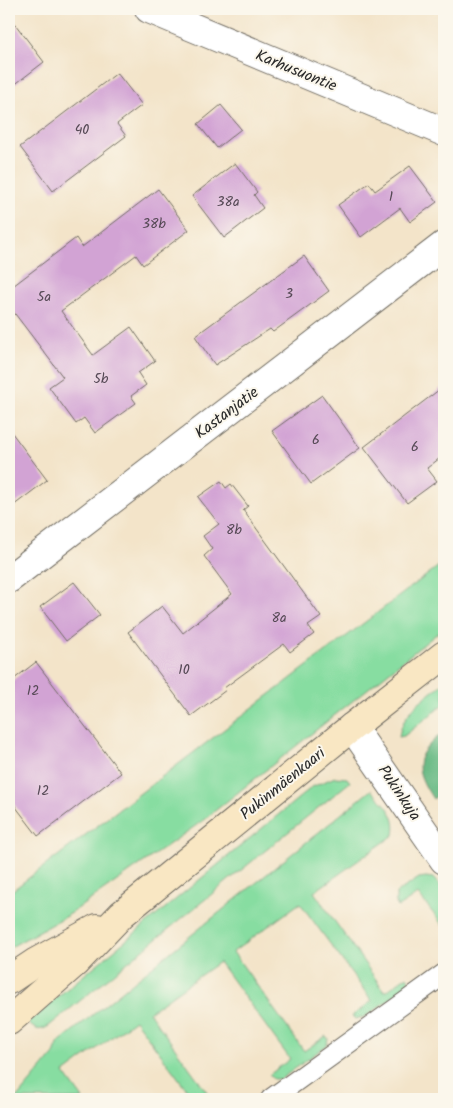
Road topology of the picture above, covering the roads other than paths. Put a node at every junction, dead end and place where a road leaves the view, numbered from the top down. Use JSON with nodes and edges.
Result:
{"nodes":[{"id":1,"x":149,"y":9,"type":"edge"},
{"id":2,"x":444,"y":132,"type":"edge"},
{"id":3,"x":444,"y":245,"type":"edge"},
{"id":4,"x":9,"y":579,"type":"edge"},
{"id":5,"x":444,"y":655,"type":"edge"},
{"id":6,"x":352,"y":727,"type":"junction"},
{"id":7,"x":444,"y":860,"type":"edge"},
{"id":8,"x":122,"y":914,"type":"junction"},
{"id":9,"x":444,"y":974,"type":"edge"},
{"id":10,"x":9,"y":980,"type":"edge"},
{"id":11,"x":9,"y":1021,"type":"edge"},
{"id":12,"x":271,"y":1099,"type":"edge"}],
"edges":[{"from":1,"to":2,"type":"street","name":"Karhusuontie"},
{"from":3,"to":4,"type":"street","name":"Kastanjatie"},
{"from":5,"to":6,"type":"main road","name":"Pukinmäenkaari"},
{"from":6,"to":7,"type":"street","name":"Pukinkuja"},
{"from":6,"to":8,"type":"main road","name":"Pukinmäenkaari"},
{"from":8,"to":10,"type":"main road","name":"Pukinmäenkaari"},
{"from":8,"to":11,"type":"main road","name":"Pukinmäenkaari"},
{"from":9,"to":12,"type":"lane"}]}
